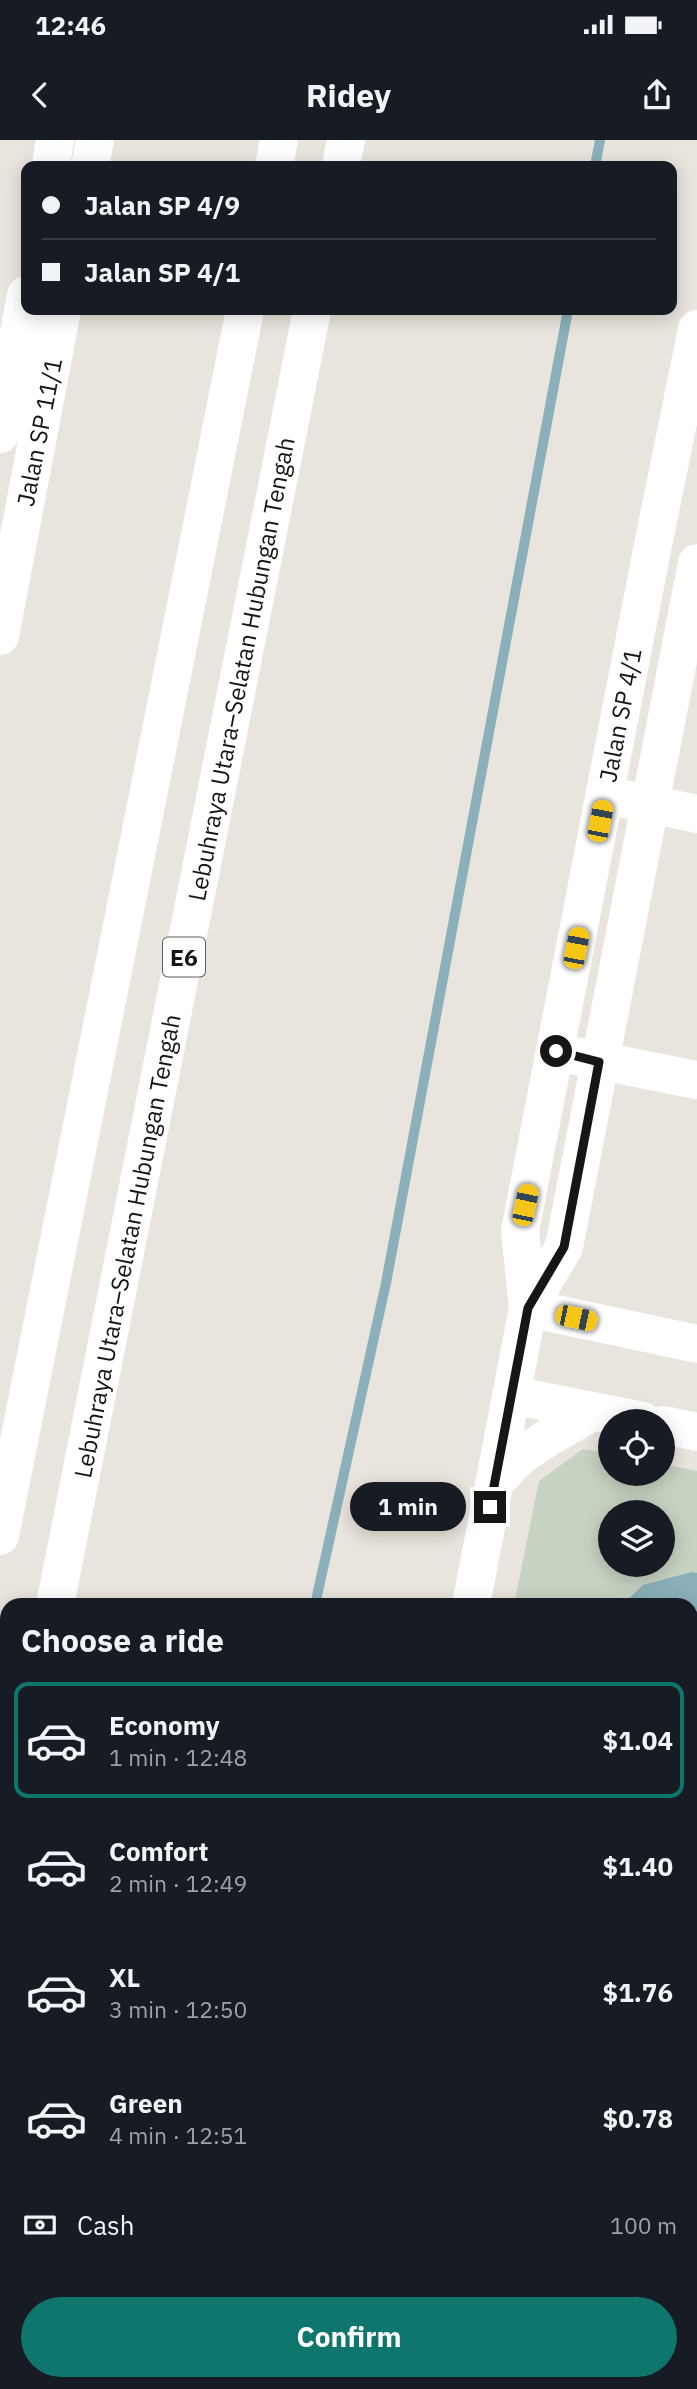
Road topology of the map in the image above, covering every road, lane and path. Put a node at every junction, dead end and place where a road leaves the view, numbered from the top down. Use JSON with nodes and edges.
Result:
{"nodes":[{"id":1,"x":55,"y":140,"type":"edge"},
{"id":2,"x":95,"y":140,"type":"edge"},
{"id":3,"x":279,"y":140,"type":"edge"},
{"id":4,"x":346,"y":140,"type":"edge"},
{"id":5,"x":52,"y":161,"type":"edge"},
{"id":6,"x":91,"y":161,"type":"edge"},
{"id":7,"x":275,"y":161,"type":"edge"},
{"id":8,"x":342,"y":161,"type":"edge"},
{"id":9,"x":22,"y":315,"type":"edge"},
{"id":10,"x":61,"y":315,"type":"edge"},
{"id":11,"x":244,"y":315,"type":"edge"},
{"id":12,"x":311,"y":315,"type":"edge"},
{"id":13,"x":697,"y":330,"type":"edge"},
{"id":14,"x":0,"y":435,"type":"edge"},
{"id":15,"x":652,"y":550,"type":"junction"},
{"id":16,"x":697,"y":561,"type":"edge"},
{"id":17,"x":0,"y":636,"type":"edge"},
{"id":18,"x":605,"y":795,"type":"junction"},
{"id":19,"x":650,"y":805,"type":"junction"},
{"id":20,"x":697,"y":814,"type":"edge"},
{"id":21,"x":556,"y":1051,"type":"junction"},
{"id":22,"x":599,"y":1062,"type":"junction"},
{"id":23,"x":697,"y":1080,"type":"edge"},
{"id":24,"x":528,"y":1308,"type":"junction"},
{"id":25,"x":697,"y":1344,"type":"edge"},
{"id":26,"x":511,"y":1395,"type":"junction"},
{"id":27,"x":594,"y":1411,"type":"junction"},
{"id":28,"x":598,"y":1412,"type":"edge"},
{"id":29,"x":675,"y":1427,"type":"edge"},
{"id":30,"x":697,"y":1432,"type":"edge"},
{"id":31,"x":495,"y":1482,"type":"junction"},
{"id":32,"x":0,"y":1535,"type":"edge"},
{"id":33,"x":56,"y":1598,"type":"edge"},
{"id":34,"x":472,"y":1598,"type":"edge"}],
"edges":[{"from":1,"to":5,"type":"main road"},
{"from":2,"to":6,"type":"main road"},
{"from":3,"to":7,"type":"main road"},
{"from":4,"to":8,"type":"main road"},
{"from":9,"to":14,"type":"main road","name":"Jalan SP 11/1"},
{"from":10,"to":17,"type":"main road","name":"Jalan SP 11/1"},
{"from":11,"to":32,"type":"main road"},
{"from":12,"to":33,"type":"main road","name":"Lebuhraya Utara–Selatan Hubungan Tengah","number":"E6"},
{"from":13,"to":15,"type":"main road","name":"Jalan SP 4/1"},
{"from":15,"to":16,"type":"main road"},
{"from":15,"to":18,"type":"main road","name":"Jalan SP 4/1"},
{"from":16,"to":19,"type":"main road","name":"Jalan SP 4/1"},
{"from":18,"to":19,"type":"main road"},
{"from":18,"to":21,"type":"main road","name":"Jalan SP 4/1"},
{"from":19,"to":20,"type":"main road"},
{"from":19,"to":22,"type":"main road","name":"Jalan SP 4/1"},
{"from":21,"to":22,"type":"main road"},
{"from":21,"to":24,"type":"main road","name":"Jalan SP 4/1"},
{"from":22,"to":23,"type":"main road"},
{"from":22,"to":24,"type":"main road","name":"Jalan SP 4/1"},
{"from":24,"to":25,"type":"main road"},
{"from":24,"to":26,"type":"main road","name":"Jalan SP 4/1"},
{"from":26,"to":27,"type":"main road"},
{"from":26,"to":31,"type":"main road","name":"Jalan SP 4/1"},
{"from":27,"to":28,"type":"main road"},
{"from":27,"to":31,"type":"main road"},
{"from":29,"to":30,"type":"main road"},
{"from":31,"to":34,"type":"main road","name":"Jalan SP 4/1"}]}
